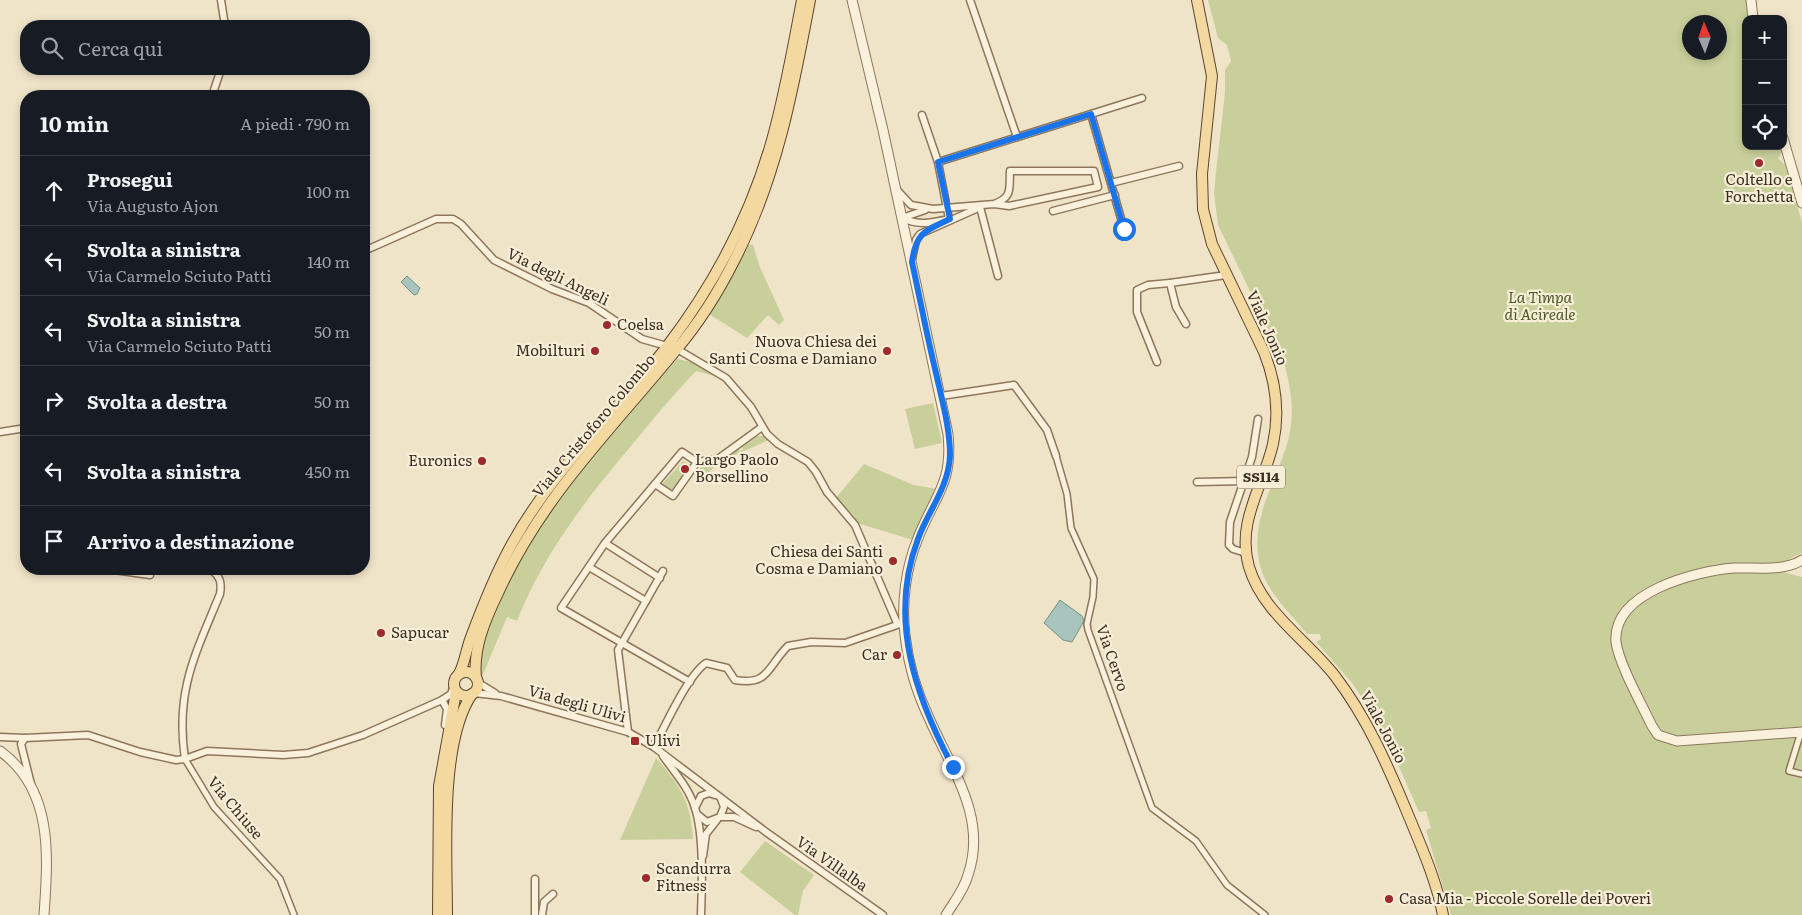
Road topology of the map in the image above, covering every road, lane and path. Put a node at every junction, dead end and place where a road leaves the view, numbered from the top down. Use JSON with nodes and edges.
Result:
{"nodes":[{"id":1,"x":220,"y":0,"type":"edge"},
{"id":2,"x":802,"y":0,"type":"edge"},
{"id":3,"x":810,"y":0,"type":"edge"},
{"id":4,"x":852,"y":0,"type":"edge"},
{"id":5,"x":970,"y":0,"type":"edge"},
{"id":6,"x":1197,"y":0,"type":"edge"},
{"id":7,"x":1751,"y":0,"type":"edge"},
{"id":8,"x":1753,"y":15,"type":"edge"},
{"id":9,"x":224,"y":20,"type":"edge"},
{"id":10,"x":219,"y":75,"type":"edge"},
{"id":11,"x":214,"y":90,"type":"edge"},
{"id":12,"x":1142,"y":98,"type":"dead end"},
{"id":13,"x":1091,"y":114,"type":"junction"},
{"id":14,"x":922,"y":115,"type":"dead end"},
{"id":15,"x":1017,"y":137,"type":"junction"},
{"id":16,"x":1787,"y":150,"type":"edge"},
{"id":17,"x":938,"y":162,"type":"junction"},
{"id":18,"x":1178,"y":166,"type":"dead end"},
{"id":19,"x":1111,"y":183,"type":"junction"},
{"id":20,"x":896,"y":190,"type":"junction"},
{"id":21,"x":1115,"y":195,"type":"junction"},
{"id":22,"x":1802,"y":203,"type":"edge"},
{"id":23,"x":994,"y":204,"type":"junction"},
{"id":24,"x":980,"y":207,"type":"junction"},
{"id":25,"x":947,"y":208,"type":"junction"},
{"id":26,"x":932,"y":209,"type":"junction"},
{"id":27,"x":1053,"y":211,"type":"dead end"},
{"id":28,"x":902,"y":218,"type":"junction"},
{"id":29,"x":950,"y":219,"type":"junction"},
{"id":30,"x":1124,"y":229,"type":"dead end"},
{"id":31,"x":370,"y":248,"type":"edge"},
{"id":32,"x":912,"y":262,"type":"junction"},
{"id":33,"x":1226,"y":275,"type":"junction"},
{"id":34,"x":998,"y":276,"type":"dead end"},
{"id":35,"x":1170,"y":284,"type":"junction"},
{"id":36,"x":1186,"y":324,"type":"dead end"},
{"id":37,"x":672,"y":348,"type":"junction"},
{"id":38,"x":1156,"y":362,"type":"dead end"},
{"id":39,"x":941,"y":396,"type":"junction"},
{"id":40,"x":1258,"y":419,"type":"dead end"},
{"id":41,"x":762,"y":427,"type":"junction"},
{"id":42,"x":20,"y":429,"type":"edge"},
{"id":43,"x":0,"y":432,"type":"edge"},
{"id":44,"x":1056,"y":456,"type":"joint"},
{"id":45,"x":697,"y":462,"type":"junction"},
{"id":46,"x":1245,"y":481,"type":"junction"},
{"id":47,"x":1196,"y":482,"type":"dead end"},
{"id":48,"x":653,"y":486,"type":"junction"},
{"id":49,"x":605,"y":543,"type":"junction"},
{"id":50,"x":1246,"y":553,"type":"junction"},
{"id":51,"x":1800,"y":563,"type":"edge"},
{"id":52,"x":588,"y":567,"type":"junction"},
{"id":53,"x":663,"y":571,"type":"dead end"},
{"id":54,"x":216,"y":575,"type":"edge"},
{"id":55,"x":660,"y":578,"type":"junction"},
{"id":56,"x":646,"y":601,"type":"junction"},
{"id":57,"x":900,"y":624,"type":"junction"},
{"id":58,"x":622,"y":643,"type":"junction"},
{"id":59,"x":459,"y":674,"type":"junction"},
{"id":60,"x":477,"y":680,"type":"junction"},
{"id":61,"x":690,"y":682,"type":"junction"},
{"id":62,"x":473,"y":693,"type":"junction"},
{"id":63,"x":450,"y":695,"type":"junction"},
{"id":64,"x":501,"y":696,"type":"junction"},
{"id":65,"x":628,"y":732,"type":"junction"},
{"id":66,"x":1801,"y":732,"type":"edge"},
{"id":67,"x":0,"y":737,"type":"edge"},
{"id":68,"x":25,"y":738,"type":"junction"},
{"id":69,"x":654,"y":747,"type":"junction"},
{"id":70,"x":0,"y":751,"type":"edge"},
{"id":71,"x":661,"y":752,"type":"junction"},
{"id":72,"x":185,"y":759,"type":"junction"},
{"id":73,"x":1802,"y":774,"type":"edge"},
{"id":74,"x":32,"y":790,"type":"junction"},
{"id":75,"x":719,"y":797,"type":"junction"},
{"id":76,"x":696,"y":811,"type":"junction"},
{"id":77,"x":719,"y":818,"type":"junction"},
{"id":78,"x":766,"y":832,"type":"junction"},
{"id":79,"x":702,"y":869,"type":"junction"},
{"id":80,"x":535,"y":878,"type":"dead end"},
{"id":81,"x":553,"y":894,"type":"dead end"},
{"id":82,"x":44,"y":915,"type":"edge"},
{"id":83,"x":294,"y":915,"type":"edge"},
{"id":84,"x":438,"y":915,"type":"edge"},
{"id":85,"x":447,"y":915,"type":"edge"},
{"id":86,"x":535,"y":915,"type":"edge"},
{"id":87,"x":542,"y":915,"type":"edge"},
{"id":88,"x":701,"y":915,"type":"edge"},
{"id":89,"x":883,"y":915,"type":"edge"},
{"id":90,"x":946,"y":915,"type":"edge"},
{"id":91,"x":1265,"y":915,"type":"edge"},
{"id":92,"x":1443,"y":915,"type":"edge"}],
"edges":[{"from":1,"to":9,"type":"street"},
{"from":2,"to":37,"type":"main road","name":"Viale Cristoforo Colombo"},
{"from":3,"to":37,"type":"main road","name":"Viale Cristoforo Colombo"},
{"from":4,"to":20,"type":"street"},
{"from":5,"to":15,"type":"street"},
{"from":6,"to":33,"type":"main road","name":"Viale Jonio","number":"SS114"},
{"from":7,"to":8,"type":"street"},
{"from":10,"to":11,"type":"street"},
{"from":12,"to":13,"type":"street"},
{"from":13,"to":15,"type":"street"},
{"from":13,"to":19,"type":"street"},
{"from":14,"to":17,"type":"street"},
{"from":15,"to":17,"type":"street"},
{"from":16,"to":22,"type":"street"},
{"from":17,"to":25,"type":"street"},
{"from":18,"to":19,"type":"street"},
{"from":19,"to":21,"type":"street"},
{"from":20,"to":26,"type":"street"},
{"from":20,"to":28,"type":"street"},
{"from":21,"to":27,"type":"street"},
{"from":21,"to":30,"type":"street"},
{"from":23,"to":23,"type":"street"},
{"from":23,"to":24,"type":"street"},
{"from":24,"to":25,"type":"street"},
{"from":24,"to":29,"type":"street"},
{"from":24,"to":34,"type":"street"},
{"from":25,"to":26,"type":"street"},
{"from":25,"to":29,"type":"street"},
{"from":26,"to":28,"type":"street"},
{"from":28,"to":29,"type":"street"},
{"from":28,"to":32,"type":"street"},
{"from":29,"to":32,"type":"street"},
{"from":31,"to":37,"type":"street","name":"Via degli Angeli"},
{"from":32,"to":39,"type":"street"},
{"from":33,"to":35,"type":"street"},
{"from":33,"to":50,"type":"main road","name":"Viale Jonio","number":"SS114"},
{"from":35,"to":36,"type":"street"},
{"from":35,"to":38,"type":"street"},
{"from":37,"to":41,"type":"street","name":"Via degli Angeli"},
{"from":37,"to":59,"type":"main road","name":"Viale Cristoforo Colombo"},
{"from":37,"to":60,"type":"main road","name":"Viale Cristoforo Colombo"},
{"from":39,"to":44,"type":"street","name":"Via Cervo"},
{"from":39,"to":57,"type":"street"},
{"from":40,"to":46,"type":"street"},
{"from":41,"to":45,"type":"street"},
{"from":41,"to":57,"type":"street","name":"Via degli Angeli"},
{"from":42,"to":43,"type":"street"},
{"from":44,"to":91,"type":"street","name":"Via Cervo"},
{"from":45,"to":48,"type":"street"},
{"from":45,"to":48,"type":"street"},
{"from":46,"to":47,"type":"street"},
{"from":46,"to":50,"type":"street"},
{"from":48,"to":49,"type":"street"},
{"from":49,"to":52,"type":"street"},
{"from":49,"to":55,"type":"street"},
{"from":50,"to":92,"type":"main road","name":"Viale Jonio","number":"SS114"},
{"from":51,"to":66,"type":"street"},
{"from":52,"to":56,"type":"street"},
{"from":52,"to":58,"type":"street"},
{"from":53,"to":55,"type":"street"},
{"from":54,"to":72,"type":"street","name":"Via Chiuse"},
{"from":55,"to":56,"type":"street"},
{"from":56,"to":58,"type":"street"},
{"from":57,"to":61,"type":"street"},
{"from":57,"to":90,"type":"street"},
{"from":58,"to":61,"type":"street"},
{"from":58,"to":65,"type":"street"},
{"from":59,"to":60,"type":"main road"},
{"from":59,"to":63,"type":"main road","name":"Viale Cristoforo Colombo"},
{"from":60,"to":62,"type":"main road","name":"Viale Cristoforo Colombo"},
{"from":60,"to":64,"type":"street"},
{"from":61,"to":69,"type":"street"},
{"from":62,"to":63,"type":"main road"},
{"from":62,"to":64,"type":"street"},
{"from":62,"to":85,"type":"main road"},
{"from":63,"to":72,"type":"street"},
{"from":63,"to":84,"type":"main road"},
{"from":64,"to":65,"type":"street","name":"Via degli Ulivi"},
{"from":65,"to":69,"type":"street","name":"Via degli Ulivi"},
{"from":66,"to":73,"type":"street"},
{"from":67,"to":68,"type":"street"},
{"from":68,"to":72,"type":"street"},
{"from":68,"to":74,"type":"street"},
{"from":69,"to":71,"type":"street","name":"Via degli Ulivi"},
{"from":70,"to":74,"type":"street"},
{"from":71,"to":75,"type":"street","name":"Via degli Ulivi"},
{"from":71,"to":76,"type":"street"},
{"from":72,"to":83,"type":"street","name":"Via Chiuse"},
{"from":74,"to":82,"type":"street"},
{"from":75,"to":76,"type":"street"},
{"from":75,"to":77,"type":"street"},
{"from":75,"to":78,"type":"street","name":"Via degli Ulivi"},
{"from":76,"to":77,"type":"street"},
{"from":76,"to":79,"type":"street"},
{"from":77,"to":78,"type":"street"},
{"from":77,"to":79,"type":"street"},
{"from":78,"to":89,"type":"street","name":"Via Villalba"},
{"from":79,"to":88,"type":"street"},
{"from":80,"to":86,"type":"street"},
{"from":81,"to":87,"type":"street"}]}
